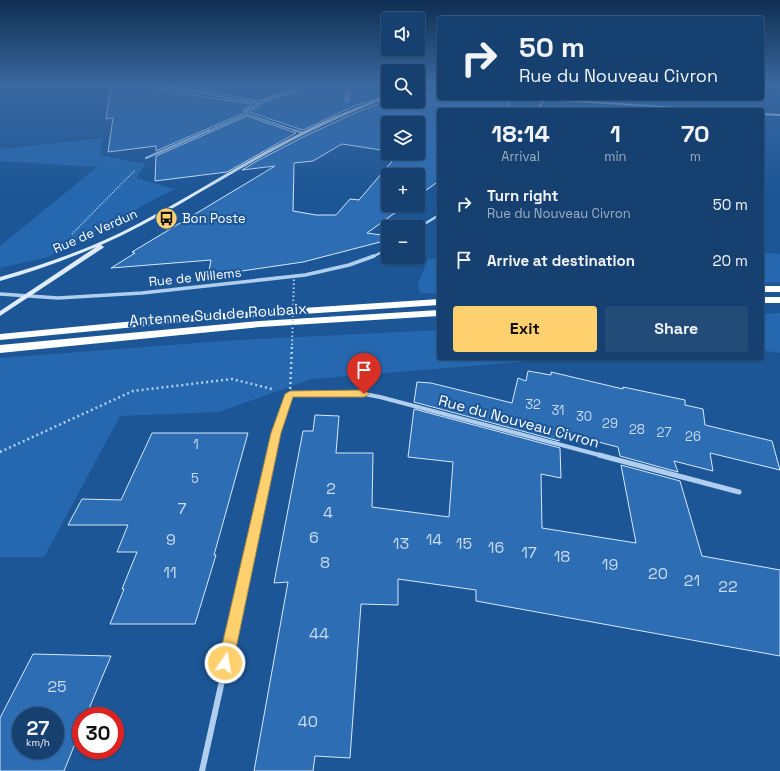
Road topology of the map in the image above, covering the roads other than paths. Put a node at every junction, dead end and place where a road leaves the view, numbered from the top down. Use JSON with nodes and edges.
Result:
{"nodes":[{"id":1,"x":229,"y":122,"type":"edge"},
{"id":2,"x":271,"y":122,"type":"edge"},
{"id":3,"x":327,"y":122,"type":"edge"},
{"id":4,"x":303,"y":133,"type":"junction"},
{"id":5,"x":146,"y":158,"type":"road end"},
{"id":6,"x":437,"y":216,"type":"edge"},
{"id":7,"x":425,"y":224,"type":"edge"},
{"id":8,"x":124,"y":233,"type":"junction"},
{"id":9,"x":381,"y":252,"type":"edge"},
{"id":10,"x":0,"y":279,"type":"edge"},
{"id":11,"x":764,"y":289,"type":"edge"},
{"id":12,"x":780,"y":289,"type":"edge"},
{"id":13,"x":0,"y":294,"type":"edge"},
{"id":14,"x":25,"y":296,"type":"junction"},
{"id":15,"x":764,"y":300,"type":"edge"},
{"id":16,"x":780,"y":300,"type":"edge"},
{"id":17,"x":437,"y":302,"type":"edge"},
{"id":18,"x":437,"y":313,"type":"edge"},
{"id":19,"x":0,"y":314,"type":"edge"},
{"id":20,"x":0,"y":336,"type":"edge"},
{"id":21,"x":0,"y":349,"type":"edge"},
{"id":22,"x":739,"y":492,"type":"dead end"},
{"id":23,"x":202,"y":771,"type":"edge"}],
"edges":[{"from":1,"to":5,"type":"street"},
{"from":2,"to":4,"type":"street"},
{"from":3,"to":4,"type":"main road","name":"Rue de Verdun"},
{"from":4,"to":8,"type":"main road","name":"Rue de Verdun"},
{"from":6,"to":7,"type":"street"},
{"from":8,"to":10,"type":"main road","name":"Rue de Verdun"},
{"from":8,"to":14,"type":"main road"},
{"from":9,"to":14,"type":"street","name":"Rue de Willems"},
{"from":11,"to":12,"type":"highway"},
{"from":13,"to":14,"type":"street","name":"Rue de Willems"},
{"from":14,"to":19,"type":"main road"},
{"from":15,"to":16,"type":"highway"},
{"from":17,"to":20,"type":"highway","name":"Antenne Sud de Roubaix"},
{"from":18,"to":21,"type":"highway","name":"Antenne Sud de Roubaix"},
{"from":22,"to":23,"type":"street","name":"Rue du Nouveau Civron"}]}
